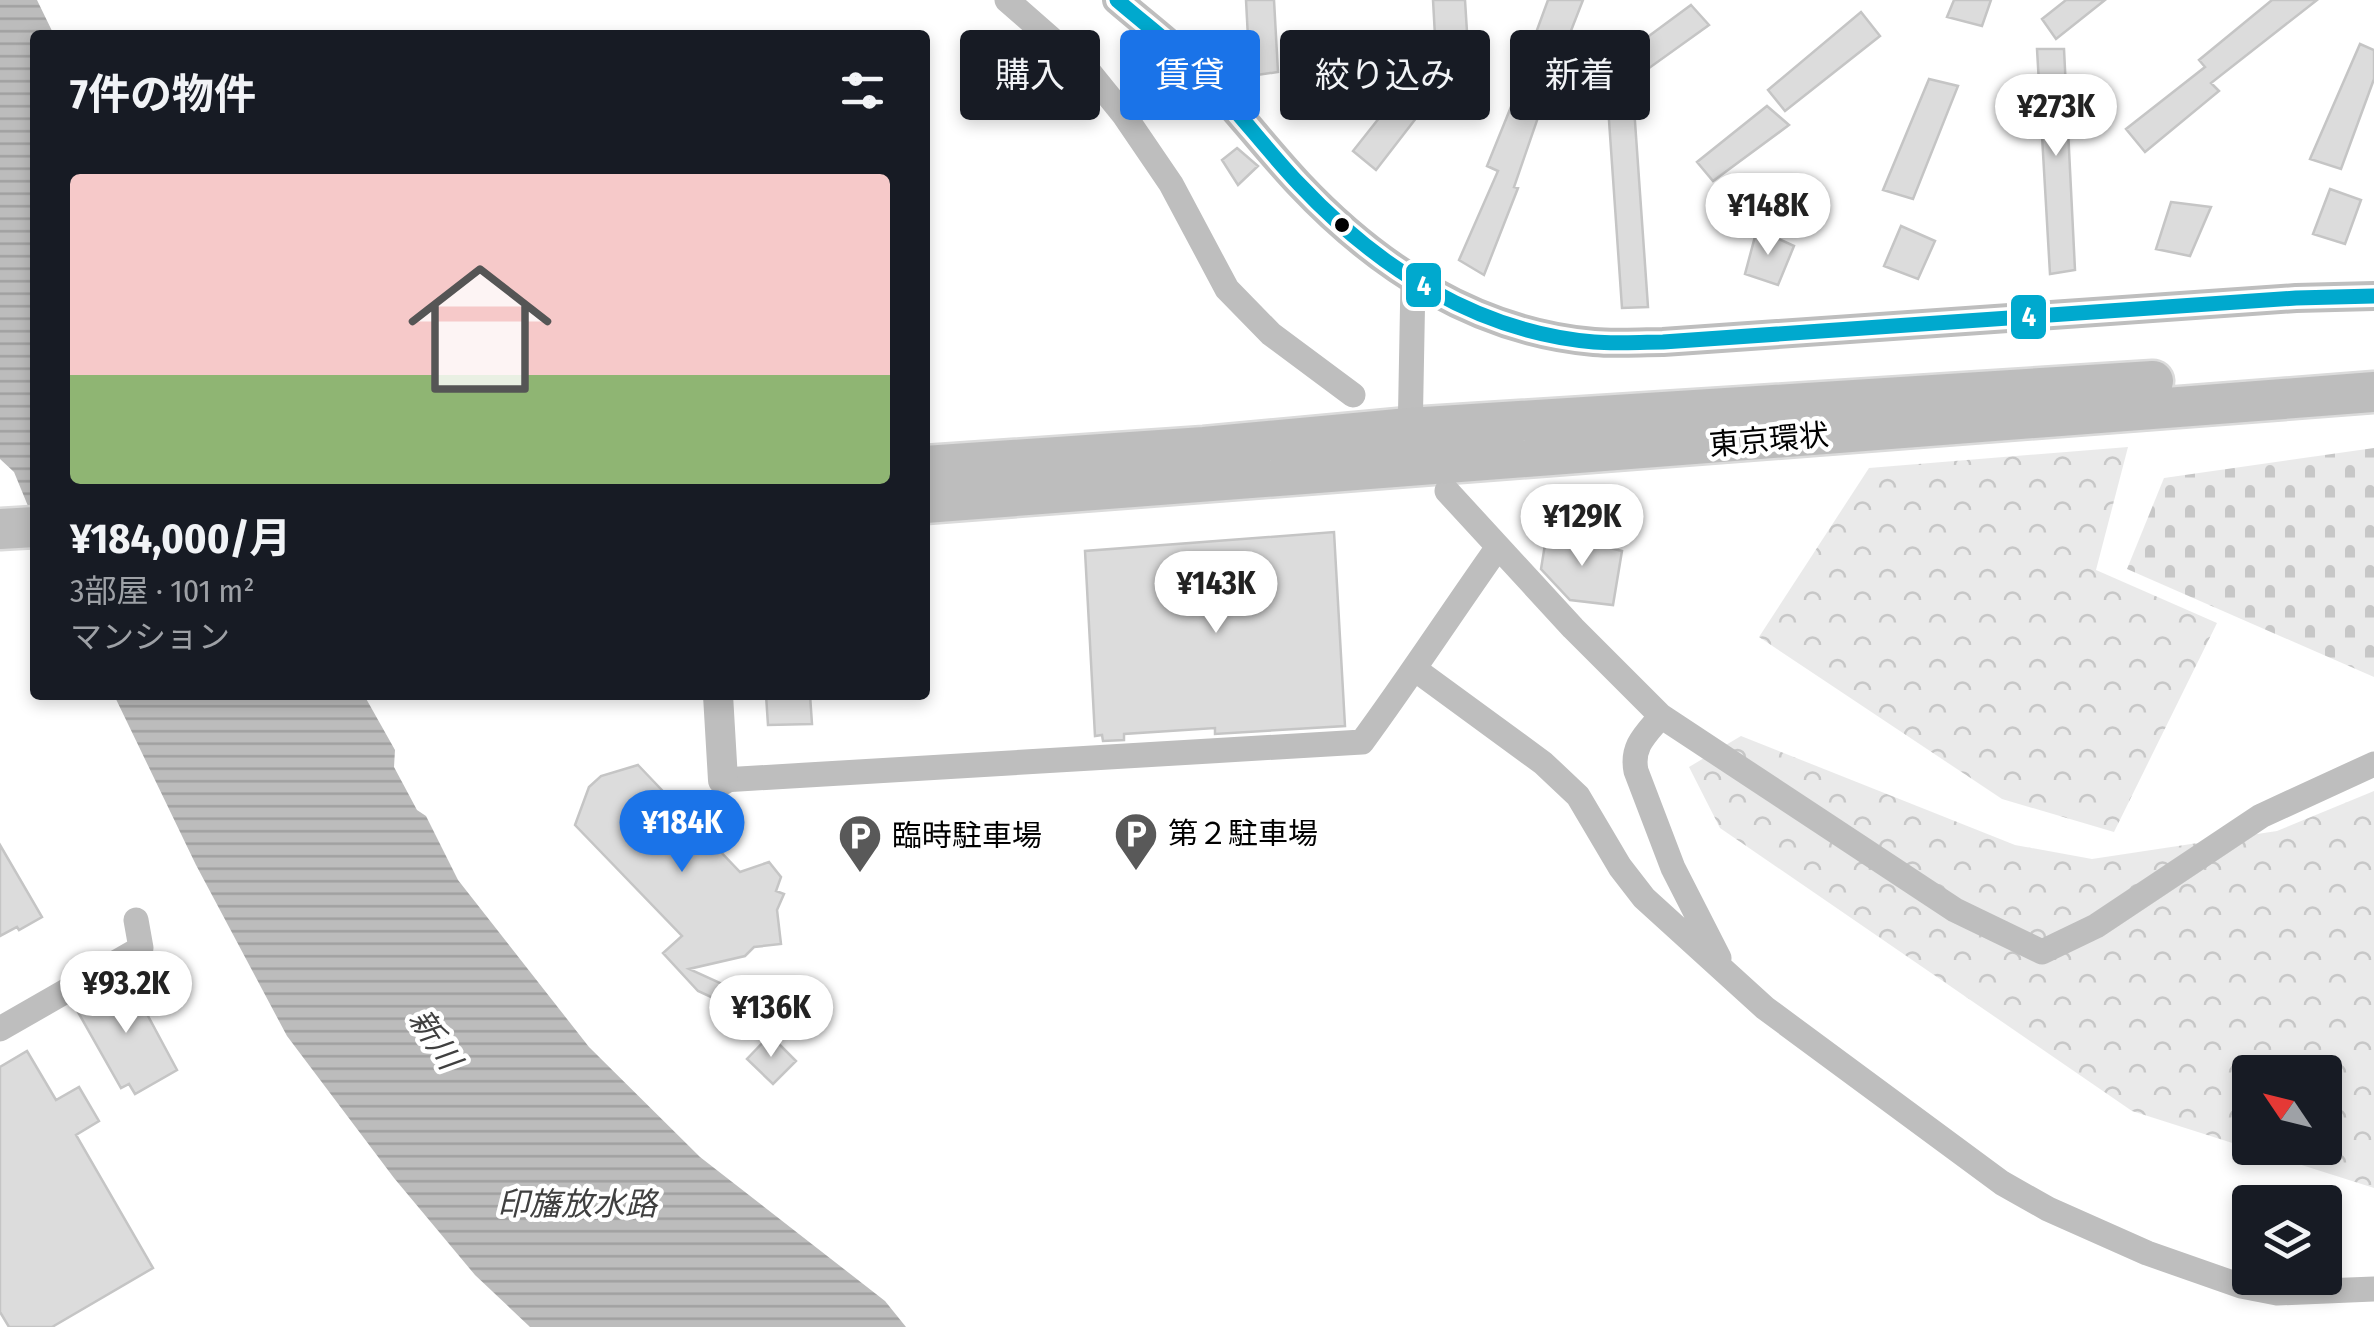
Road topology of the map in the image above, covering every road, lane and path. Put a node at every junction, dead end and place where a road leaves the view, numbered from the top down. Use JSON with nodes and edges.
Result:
{"nodes":[{"id":1,"x":1008,"y":0,"type":"edge"},
{"id":2,"x":1117,"y":0,"type":"edge"},
{"id":3,"x":1413,"y":280,"type":"junction"},
{"id":4,"x":2374,"y":296,"type":"edge"},
{"id":5,"x":2374,"y":366,"type":"edge"},
{"id":6,"x":2374,"y":392,"type":"edge"},
{"id":7,"x":1353,"y":395,"type":"dead end"},
{"id":8,"x":1410,"y":447,"type":"junction"},
{"id":9,"x":930,"y":466,"type":"edge"},
{"id":10,"x":1447,"y":491,"type":"dead end"},
{"id":11,"x":930,"y":503,"type":"edge"},
{"id":12,"x":30,"y":527,"type":"edge"},
{"id":13,"x":0,"y":529,"type":"edge"},
{"id":14,"x":1498,"y":547,"type":"junction"},
{"id":15,"x":30,"y":553,"type":"edge"},
{"id":16,"x":0,"y":556,"type":"edge"},
{"id":17,"x":1416,"y":670,"type":"junction"},
{"id":18,"x":718,"y":700,"type":"edge"},
{"id":19,"x":1661,"y":716,"type":"junction"},
{"id":20,"x":2374,"y":764,"type":"edge"},
{"id":21,"x":723,"y":780,"type":"joint"},
{"id":22,"x":136,"y":920,"type":"dead end"},
{"id":23,"x":1731,"y":976,"type":"junction"},
{"id":24,"x":0,"y":1029,"type":"edge"},
{"id":25,"x":2374,"y":1289,"type":"edge"}],
"edges":[{"from":1,"to":7,"type":"street"},
{"from":2,"to":3,"type":"street"},
{"from":3,"to":4,"type":"street"},
{"from":3,"to":8,"type":"street"},
{"from":5,"to":8,"type":"highway","name":"東京環状"},
{"from":6,"to":8,"type":"highway","name":"東京環状"},
{"from":8,"to":9,"type":"highway","name":"東京環状"},
{"from":8,"to":11,"type":"highway","name":"東京環状"},
{"from":10,"to":14,"type":"street"},
{"from":12,"to":13,"type":"highway"},
{"from":14,"to":17,"type":"street"},
{"from":14,"to":19,"type":"street"},
{"from":15,"to":16,"type":"highway"},
{"from":17,"to":21,"type":"street"},
{"from":17,"to":23,"type":"street"},
{"from":18,"to":21,"type":"street"},
{"from":19,"to":20,"type":"street"},
{"from":19,"to":23,"type":"street"},
{"from":22,"to":24,"type":"street"},
{"from":23,"to":25,"type":"street"}]}
